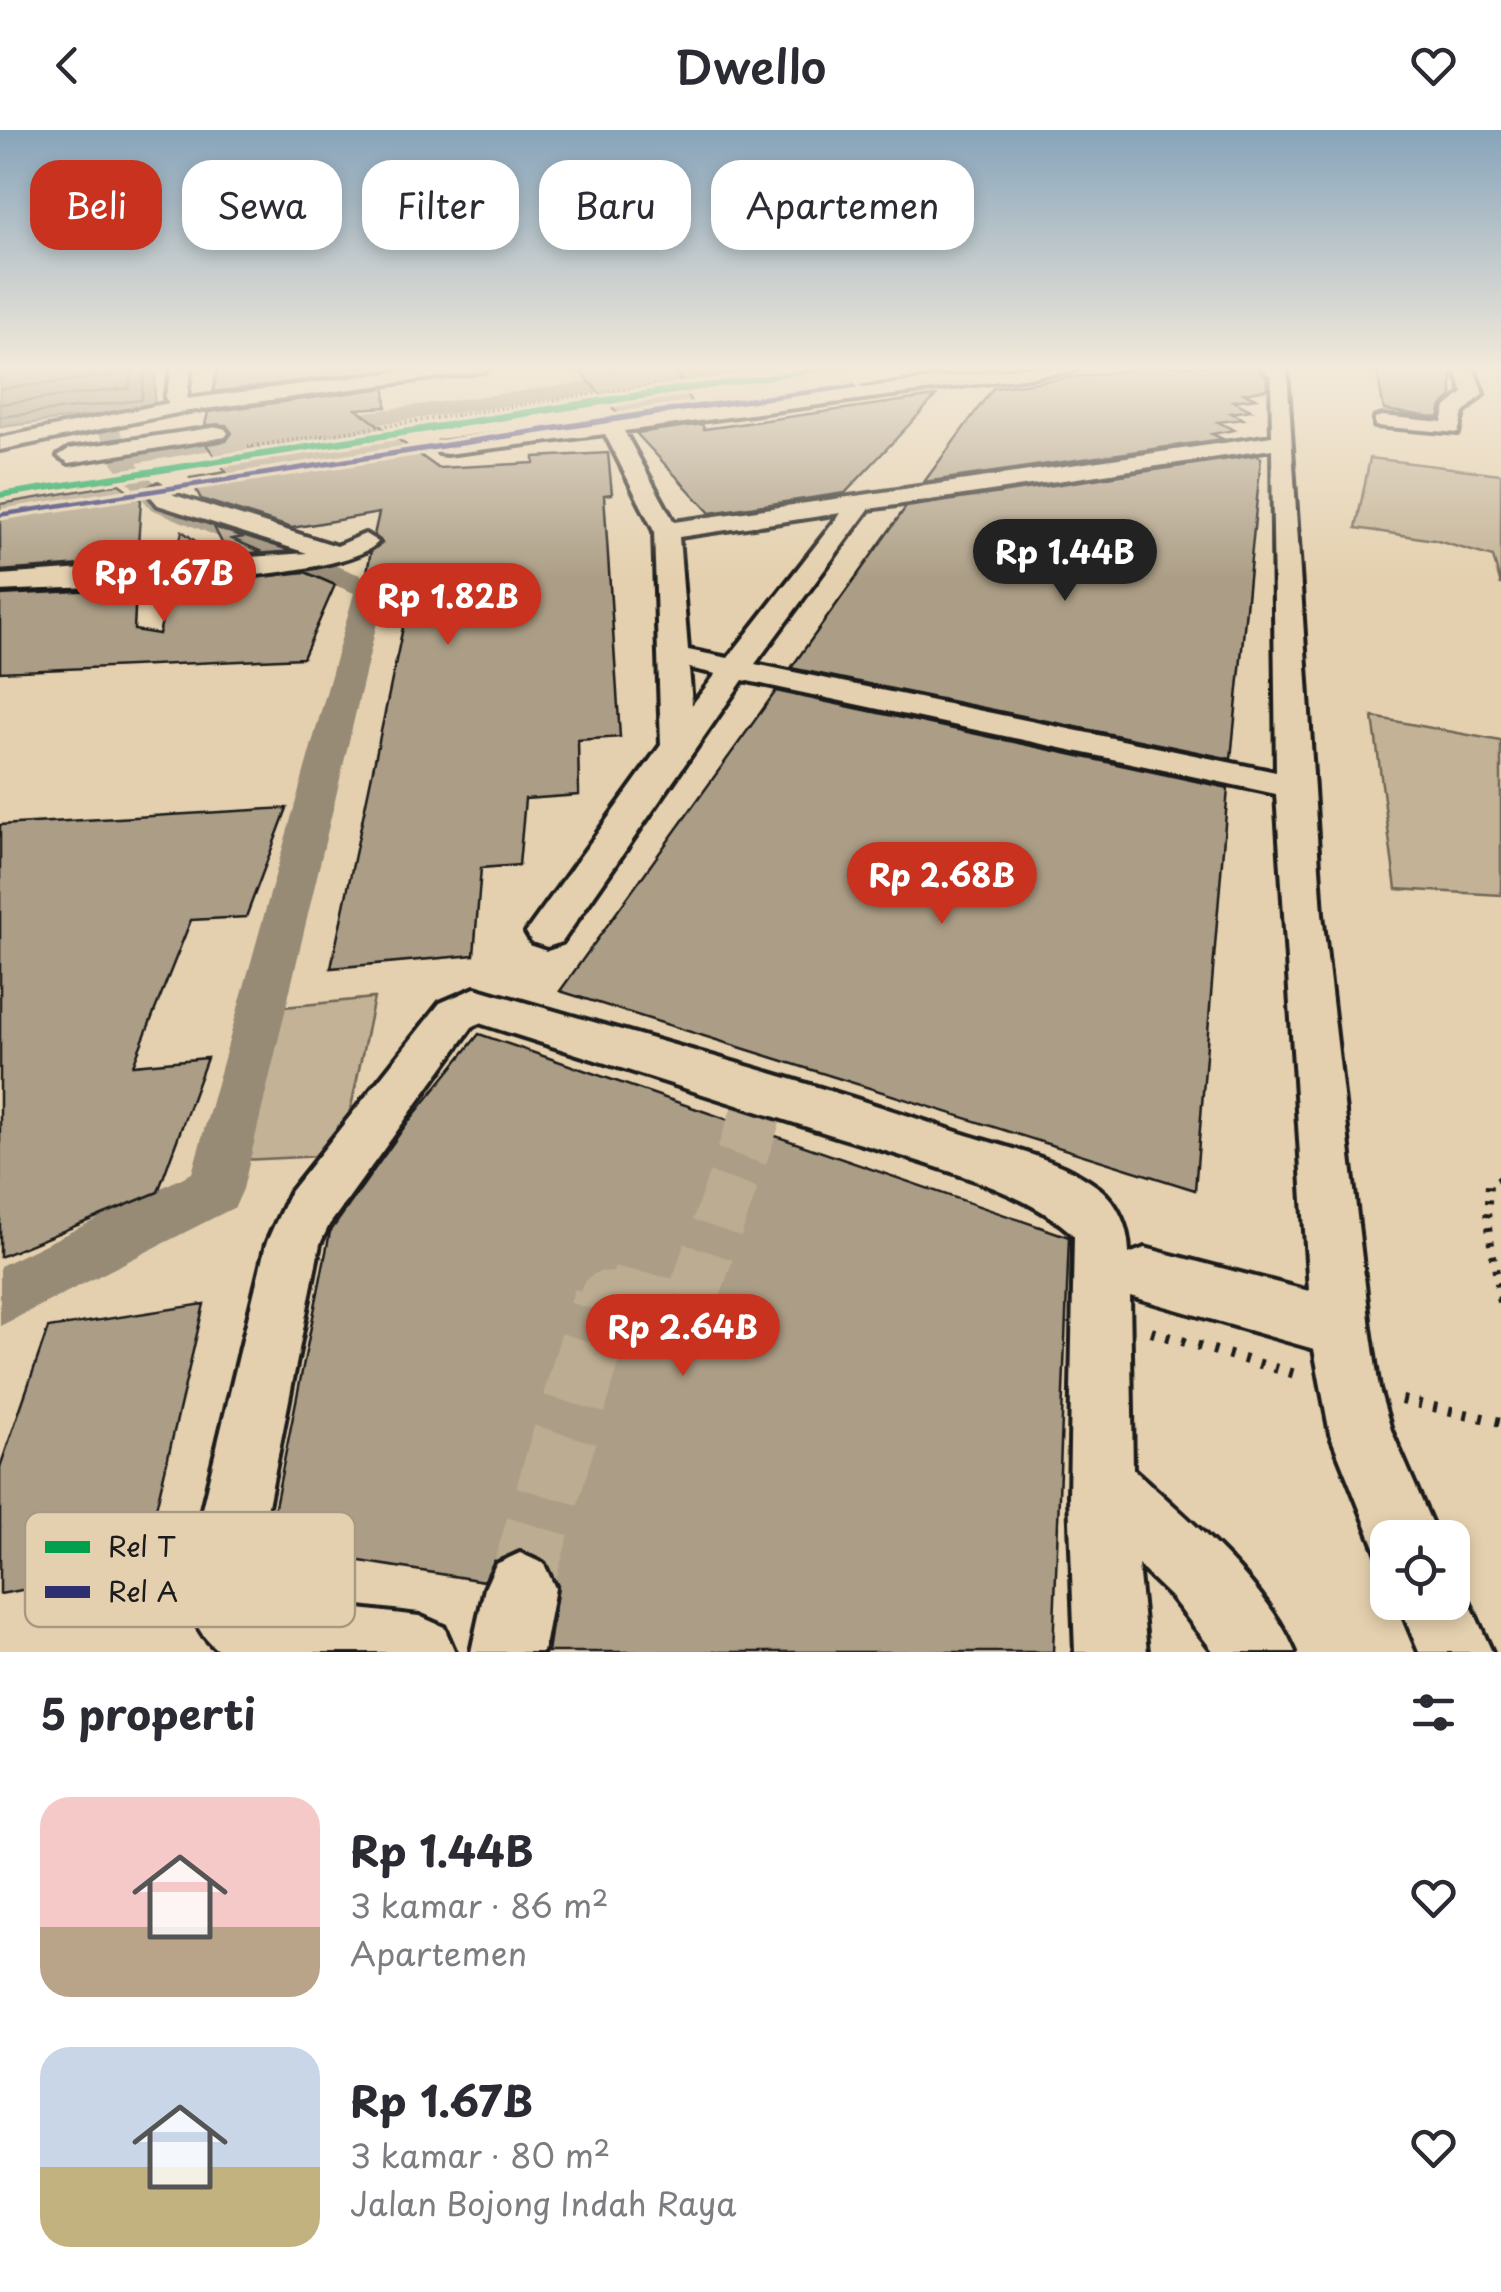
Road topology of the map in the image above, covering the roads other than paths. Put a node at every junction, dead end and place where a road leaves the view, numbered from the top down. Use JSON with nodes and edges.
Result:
{"nodes":[{"id":1,"x":35,"y":437,"type":"edge"},
{"id":2,"x":223,"y":437,"type":"edge"},
{"id":3,"x":528,"y":437,"type":"edge"},
{"id":4,"x":617,"y":437,"type":"edge"},
{"id":5,"x":1283,"y":437,"type":"edge"},
{"id":6,"x":1283,"y":441,"type":"junction"},
{"id":7,"x":0,"y":444,"type":"edge"},
{"id":8,"x":446,"y":448,"type":"dead end"},
{"id":9,"x":19,"y":464,"type":"edge"},
{"id":10,"x":158,"y":490,"type":"dead end"},
{"id":11,"x":860,"y":504,"type":"junction"},
{"id":12,"x":666,"y":530,"type":"junction"},
{"id":13,"x":366,"y":542,"type":"dead end"},
{"id":14,"x":330,"y":555,"type":"junction"},
{"id":15,"x":0,"y":583,"type":"edge"},
{"id":16,"x":673,"y":656,"type":"junction"},
{"id":17,"x":734,"y":668,"type":"junction"},
{"id":18,"x":678,"y":745,"type":"junction"},
{"id":19,"x":1294,"y":786,"type":"junction"},
{"id":20,"x":547,"y":932,"type":"dead end"},
{"id":21,"x":1146,"y":1275,"type":"dead end"},
{"id":22,"x":1341,"y":1328,"type":"junction"},
{"id":23,"x":1101,"y":1483,"type":"junction"},
{"id":24,"x":233,"y":1512,"type":"edge"},
{"id":25,"x":1397,"y":1520,"type":"edge"},
{"id":26,"x":1441,"y":1620,"type":"edge"},
{"id":27,"x":246,"y":1627,"type":"edge"},
{"id":28,"x":420,"y":1652,"type":"edge"},
{"id":29,"x":1111,"y":1652,"type":"edge"},
{"id":30,"x":1259,"y":1652,"type":"edge"},
{"id":31,"x":1456,"y":1652,"type":"edge"}],
"edges":[{"from":1,"to":7,"type":"street"},
{"from":2,"to":9,"type":"street"},
{"from":3,"to":8,"type":"street"},
{"from":4,"to":12,"type":"street"},
{"from":5,"to":6,"type":"street"},
{"from":6,"to":11,"type":"street"},
{"from":6,"to":19,"type":"street"},
{"from":10,"to":14,"type":"street"},
{"from":11,"to":12,"type":"street"},
{"from":11,"to":17,"type":"street"},
{"from":12,"to":16,"type":"street"},
{"from":13,"to":14,"type":"street"},
{"from":14,"to":15,"type":"street"},
{"from":16,"to":17,"type":"street"},
{"from":16,"to":18,"type":"street"},
{"from":17,"to":18,"type":"street"},
{"from":17,"to":19,"type":"street"},
{"from":18,"to":20,"type":"street"},
{"from":19,"to":22,"type":"street"},
{"from":21,"to":22,"type":"street"},
{"from":22,"to":25,"type":"street"},
{"from":23,"to":24,"type":"street"},
{"from":23,"to":29,"type":"street"},
{"from":23,"to":30,"type":"street"},
{"from":26,"to":31,"type":"street"},
{"from":27,"to":28,"type":"street"}]}
